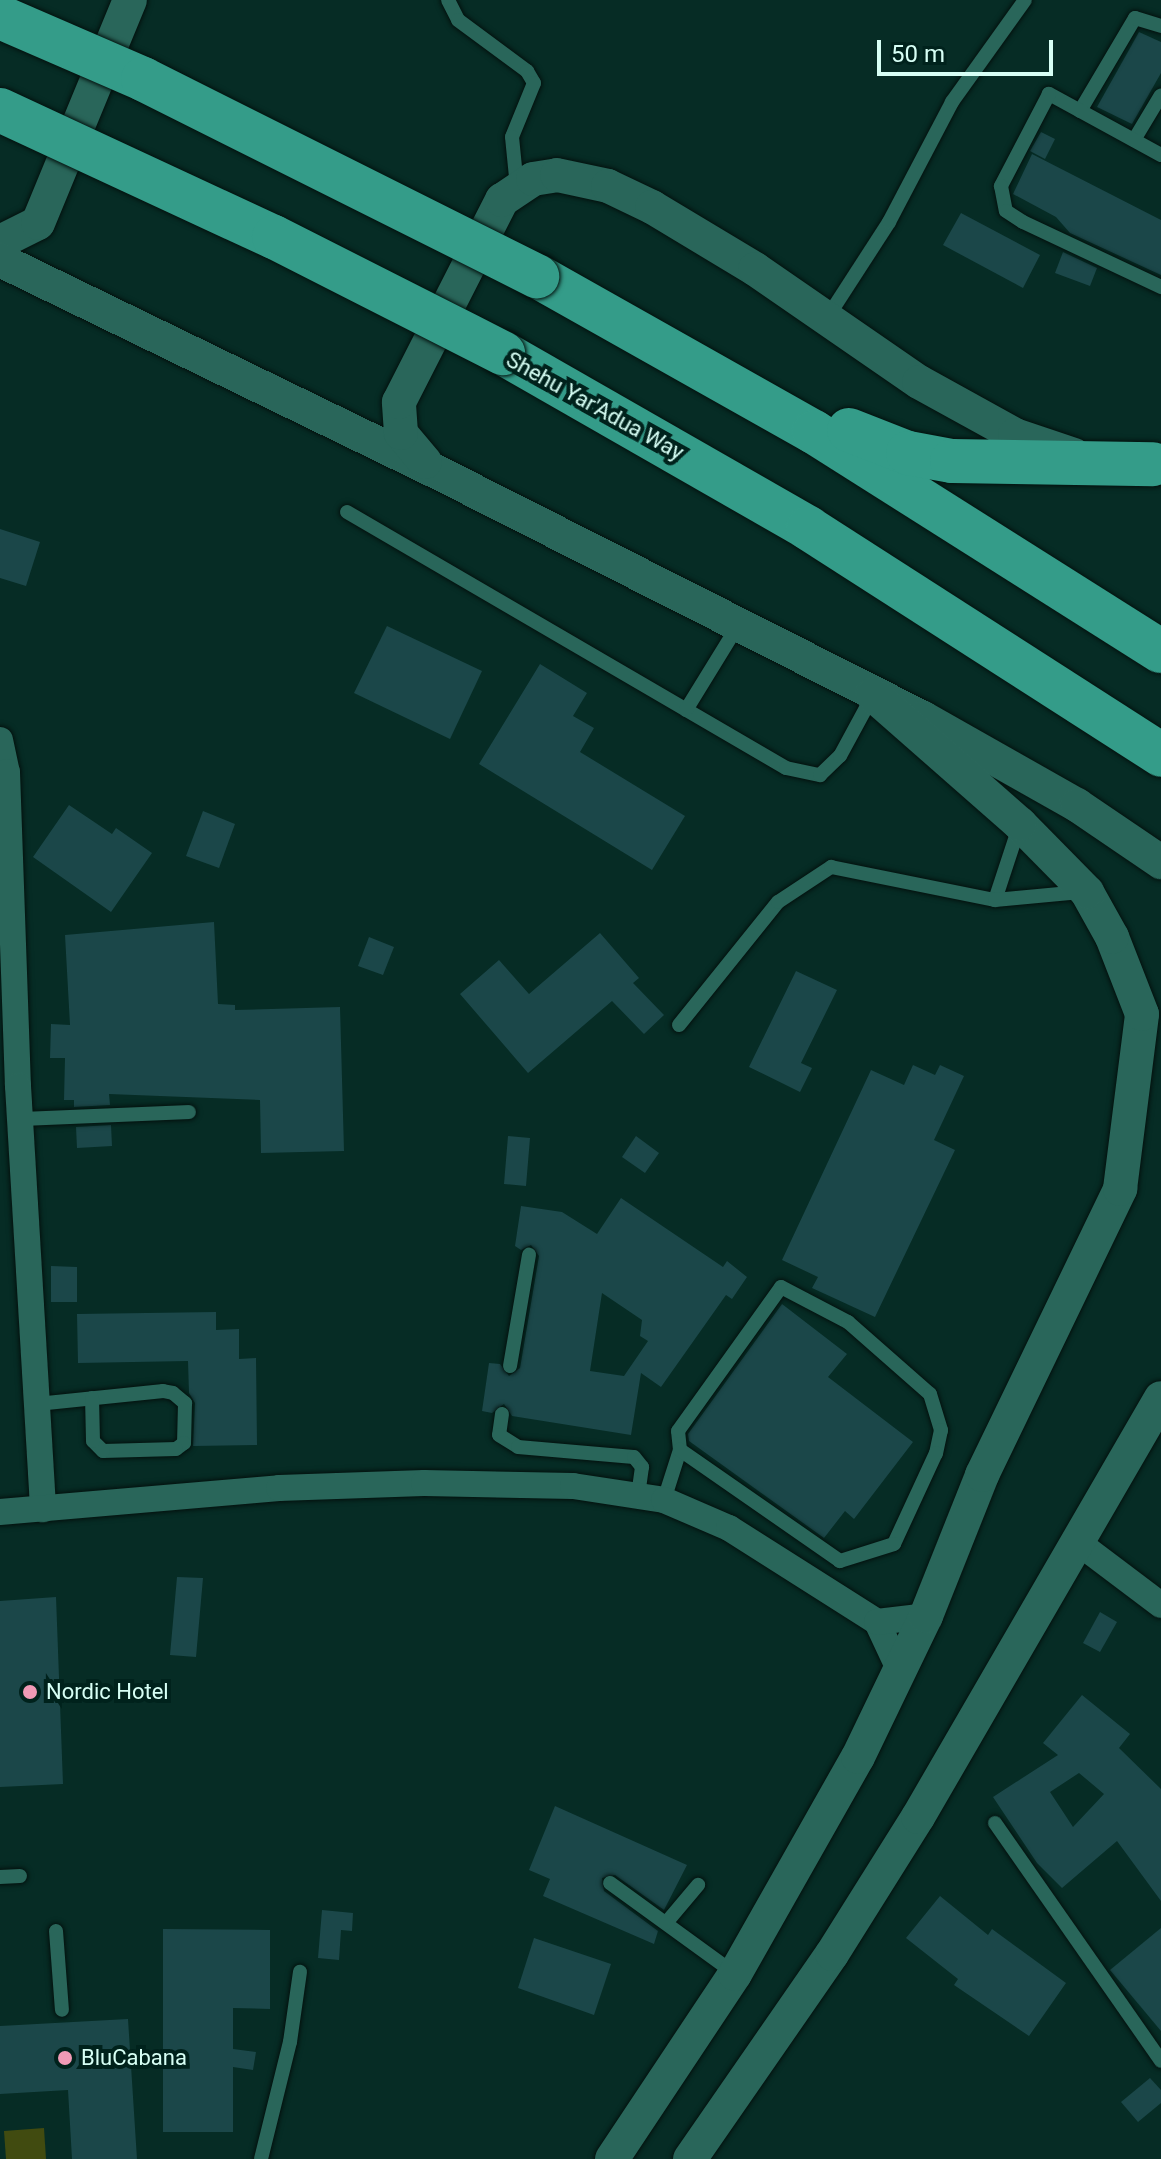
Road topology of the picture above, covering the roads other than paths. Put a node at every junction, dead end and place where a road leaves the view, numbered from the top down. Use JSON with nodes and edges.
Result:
{"nodes":[{"id":1,"x":130,"y":0,"type":"edge"},
{"id":2,"x":448,"y":0,"type":"edge"},
{"id":3,"x":1025,"y":0,"type":"edge"},
{"id":4,"x":0,"y":17,"type":"edge"},
{"id":5,"x":1161,"y":26,"type":"edge"},
{"id":6,"x":1161,"y":95,"type":"edge"},
{"id":7,"x":0,"y":110,"type":"edge"},
{"id":8,"x":1080,"y":111,"type":"junction"},
{"id":9,"x":1134,"y":140,"type":"junction"},
{"id":10,"x":1161,"y":155,"type":"edge"},
{"id":11,"x":517,"y":187,"type":"junction"},
{"id":12,"x":0,"y":242,"type":"edge"},
{"id":13,"x":0,"y":260,"type":"edge"},
{"id":14,"x":1161,"y":287,"type":"edge"},
{"id":15,"x":827,"y":318,"type":"junction"},
{"id":16,"x":657,"y":344,"type":"junction"},
{"id":17,"x":1157,"y":464,"type":"edge"},
{"id":18,"x":431,"y":469,"type":"junction"},
{"id":19,"x":347,"y":512,"type":"dead end"},
{"id":20,"x":737,"y":627,"type":"junction"},
{"id":21,"x":1161,"y":651,"type":"edge"},
{"id":22,"x":873,"y":695,"type":"junction"},
{"id":23,"x":686,"y":710,"type":"junction"},
{"id":24,"x":0,"y":740,"type":"edge"},
{"id":25,"x":1161,"y":755,"type":"edge"},
{"id":26,"x":1060,"y":795,"type":"junction"},
{"id":27,"x":1025,"y":829,"type":"junction"},
{"id":28,"x":1161,"y":862,"type":"edge"},
{"id":29,"x":1087,"y":892,"type":"junction"},
{"id":30,"x":995,"y":900,"type":"junction"},
{"id":31,"x":679,"y":1025,"type":"dead end"},
{"id":32,"x":9,"y":1087,"type":"edge"},
{"id":33,"x":189,"y":1112,"type":"dead end"},
{"id":34,"x":23,"y":1119,"type":"junction"},
{"id":35,"x":529,"y":1255,"type":"dead end"},
{"id":36,"x":510,"y":1366,"type":"dead end"},
{"id":37,"x":92,"y":1398,"type":"junction"},
{"id":38,"x":1161,"y":1398,"type":"edge"},
{"id":39,"x":37,"y":1404,"type":"junction"},
{"id":40,"x":502,"y":1414,"type":"dead end"},
{"id":41,"x":680,"y":1450,"type":"junction"},
{"id":42,"x":651,"y":1498,"type":"junction"},
{"id":43,"x":43,"y":1509,"type":"junction"},
{"id":44,"x":0,"y":1512,"type":"edge"},
{"id":45,"x":1080,"y":1544,"type":"junction"},
{"id":46,"x":1161,"y":1605,"type":"edge"},
{"id":47,"x":926,"y":1616,"type":"junction"},
{"id":48,"x":877,"y":1622,"type":"junction"},
{"id":49,"x":900,"y":1671,"type":"junction"},
{"id":50,"x":995,"y":1823,"type":"dead end"},
{"id":51,"x":20,"y":1876,"type":"dead end"},
{"id":52,"x":0,"y":1877,"type":"edge"},
{"id":53,"x":610,"y":1883,"type":"dead end"},
{"id":54,"x":698,"y":1885,"type":"dead end"},
{"id":55,"x":666,"y":1923,"type":"junction"},
{"id":56,"x":56,"y":1931,"type":"dead end"},
{"id":57,"x":300,"y":1972,"type":"dead end"},
{"id":58,"x":735,"y":1974,"type":"junction"},
{"id":59,"x":62,"y":2010,"type":"dead end"},
{"id":60,"x":1161,"y":2061,"type":"edge"},
{"id":61,"x":261,"y":2159,"type":"edge"},
{"id":62,"x":612,"y":2159,"type":"edge"},
{"id":63,"x":690,"y":2159,"type":"edge"}],
"edges":[{"from":1,"to":12,"type":"street"},
{"from":2,"to":11,"type":"lane"},
{"from":3,"to":15,"type":"lane"},
{"from":4,"to":16,"type":"highway","bridge":true},
{"from":5,"to":8,"type":"lane"},
{"from":6,"to":9,"type":"lane"},
{"from":7,"to":25,"type":"highway","name":"Shehu Yar'Adua Way","bridge":true},
{"from":8,"to":9,"type":"lane"},
{"from":8,"to":14,"type":"lane"},
{"from":9,"to":10,"type":"lane"},
{"from":11,"to":15,"type":"street"},
{"from":11,"to":18,"type":"street"},
{"from":13,"to":18,"type":"street"},
{"from":15,"to":17,"type":"street"},
{"from":16,"to":17,"type":"highway"},
{"from":16,"to":21,"type":"highway"},
{"from":18,"to":20,"type":"street"},
{"from":19,"to":23,"type":"lane"},
{"from":20,"to":22,"type":"street"},
{"from":20,"to":23,"type":"lane"},
{"from":22,"to":23,"type":"lane"},
{"from":22,"to":26,"type":"street"},
{"from":22,"to":27,"type":"street"},
{"from":24,"to":32,"type":"street"},
{"from":26,"to":27,"type":"street"},
{"from":26,"to":28,"type":"street"},
{"from":27,"to":29,"type":"street"},
{"from":27,"to":30,"type":"lane"},
{"from":29,"to":30,"type":"lane"},
{"from":29,"to":47,"type":"street"},
{"from":30,"to":31,"type":"lane"},
{"from":32,"to":34,"type":"street"},
{"from":33,"to":34,"type":"lane"},
{"from":34,"to":39,"type":"street"},
{"from":35,"to":36,"type":"lane"},
{"from":37,"to":37,"type":"lane"},
{"from":37,"to":39,"type":"lane"},
{"from":38,"to":45,"type":"street"},
{"from":39,"to":43,"type":"street"},
{"from":40,"to":42,"type":"lane"},
{"from":41,"to":41,"type":"lane"},
{"from":41,"to":42,"type":"lane"},
{"from":42,"to":43,"type":"street"},
{"from":42,"to":48,"type":"street"},
{"from":43,"to":44,"type":"street"},
{"from":45,"to":46,"type":"street"},
{"from":45,"to":63,"type":"street"},
{"from":47,"to":48,"type":"street"},
{"from":47,"to":49,"type":"street"},
{"from":48,"to":49,"type":"street"},
{"from":49,"to":58,"type":"street"},
{"from":50,"to":60,"type":"lane"},
{"from":51,"to":52,"type":"lane"},
{"from":53,"to":55,"type":"lane"},
{"from":54,"to":55,"type":"lane"},
{"from":55,"to":58,"type":"lane"},
{"from":56,"to":59,"type":"lane"},
{"from":57,"to":61,"type":"lane"},
{"from":58,"to":62,"type":"street"}]}
